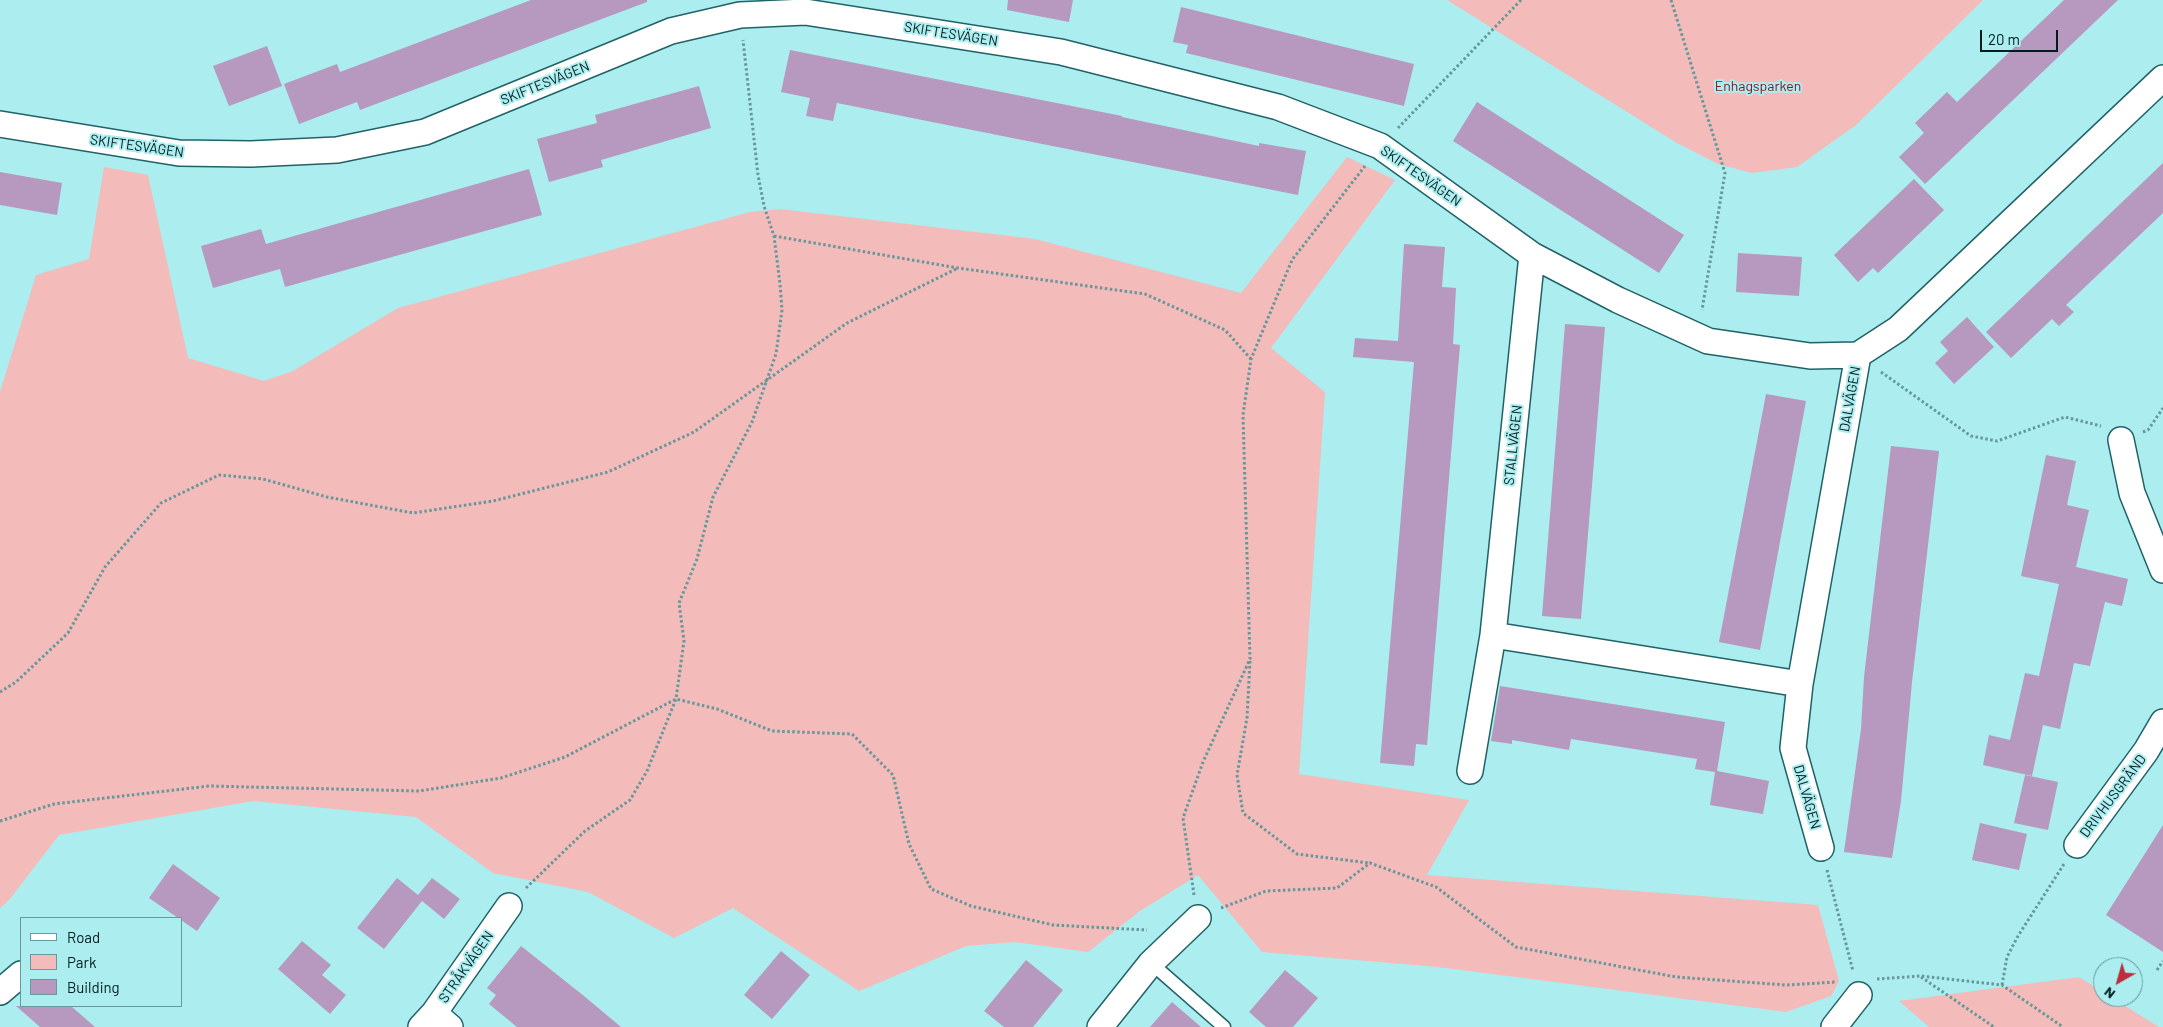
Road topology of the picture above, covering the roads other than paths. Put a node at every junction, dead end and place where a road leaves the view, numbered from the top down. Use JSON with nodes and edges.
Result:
{"nodes":[{"id":1,"x":738,"y":7,"type":"edge"},
{"id":2,"x":2163,"y":78,"type":"edge"},
{"id":3,"x":0,"y":124,"type":"edge"},
{"id":4,"x":1532,"y":255,"type":"junction"},
{"id":5,"x":1858,"y":355,"type":"junction"},
{"id":6,"x":2121,"y":440,"type":"road end"},
{"id":7,"x":2163,"y":570,"type":"edge"},
{"id":8,"x":1494,"y":635,"type":"junction"},
{"id":9,"x":1800,"y":684,"type":"junction"},
{"id":10,"x":2163,"y":722,"type":"edge"},
{"id":11,"x":1470,"y":771,"type":"dead end"},
{"id":12,"x":2077,"y":845,"type":"road end"},
{"id":13,"x":1821,"y":848,"type":"road end"},
{"id":14,"x":509,"y":906,"type":"road end"},
{"id":15,"x":1190,"y":925,"type":"road end"},
{"id":16,"x":1151,"y":963,"type":"junction"},
{"id":17,"x":20,"y":975,"type":"edge"},
{"id":18,"x":1857,"y":988,"type":"road end"},
{"id":19,"x":0,"y":992,"type":"edge"},
{"id":20,"x":435,"y":1022,"type":"edge"},
{"id":21,"x":1100,"y":1027,"type":"edge"},
{"id":22,"x":1224,"y":1027,"type":"edge"},
{"id":23,"x":1834,"y":1027,"type":"edge"}],
"edges":[{"from":1,"to":3,"type":"street","name":"SKIFTESVÄGEN"},
{"from":1,"to":4,"type":"street","name":"SKIFTESVÄGEN"},
{"from":2,"to":5,"type":"street","name":"DALVÄGEN"},
{"from":4,"to":5,"type":"street","name":"SKIFTESVÄGEN"},
{"from":4,"to":8,"type":"street","name":"STALLVÄGEN"},
{"from":5,"to":9,"type":"street","name":"DALVÄGEN"},
{"from":6,"to":7,"type":"street"},
{"from":8,"to":9,"type":"street"},
{"from":8,"to":11,"type":"street","name":"STALLVÄGEN"},
{"from":9,"to":13,"type":"street","name":"DALVÄGEN"},
{"from":10,"to":12,"type":"street","name":"DRIVHUSGRÄND"},
{"from":14,"to":20,"type":"street","name":"STRÅKVÄGEN"},
{"from":15,"to":16,"type":"street"},
{"from":16,"to":21,"type":"street"},
{"from":16,"to":22,"type":"lane"},
{"from":17,"to":19,"type":"street"},
{"from":18,"to":23,"type":"street"}]}
